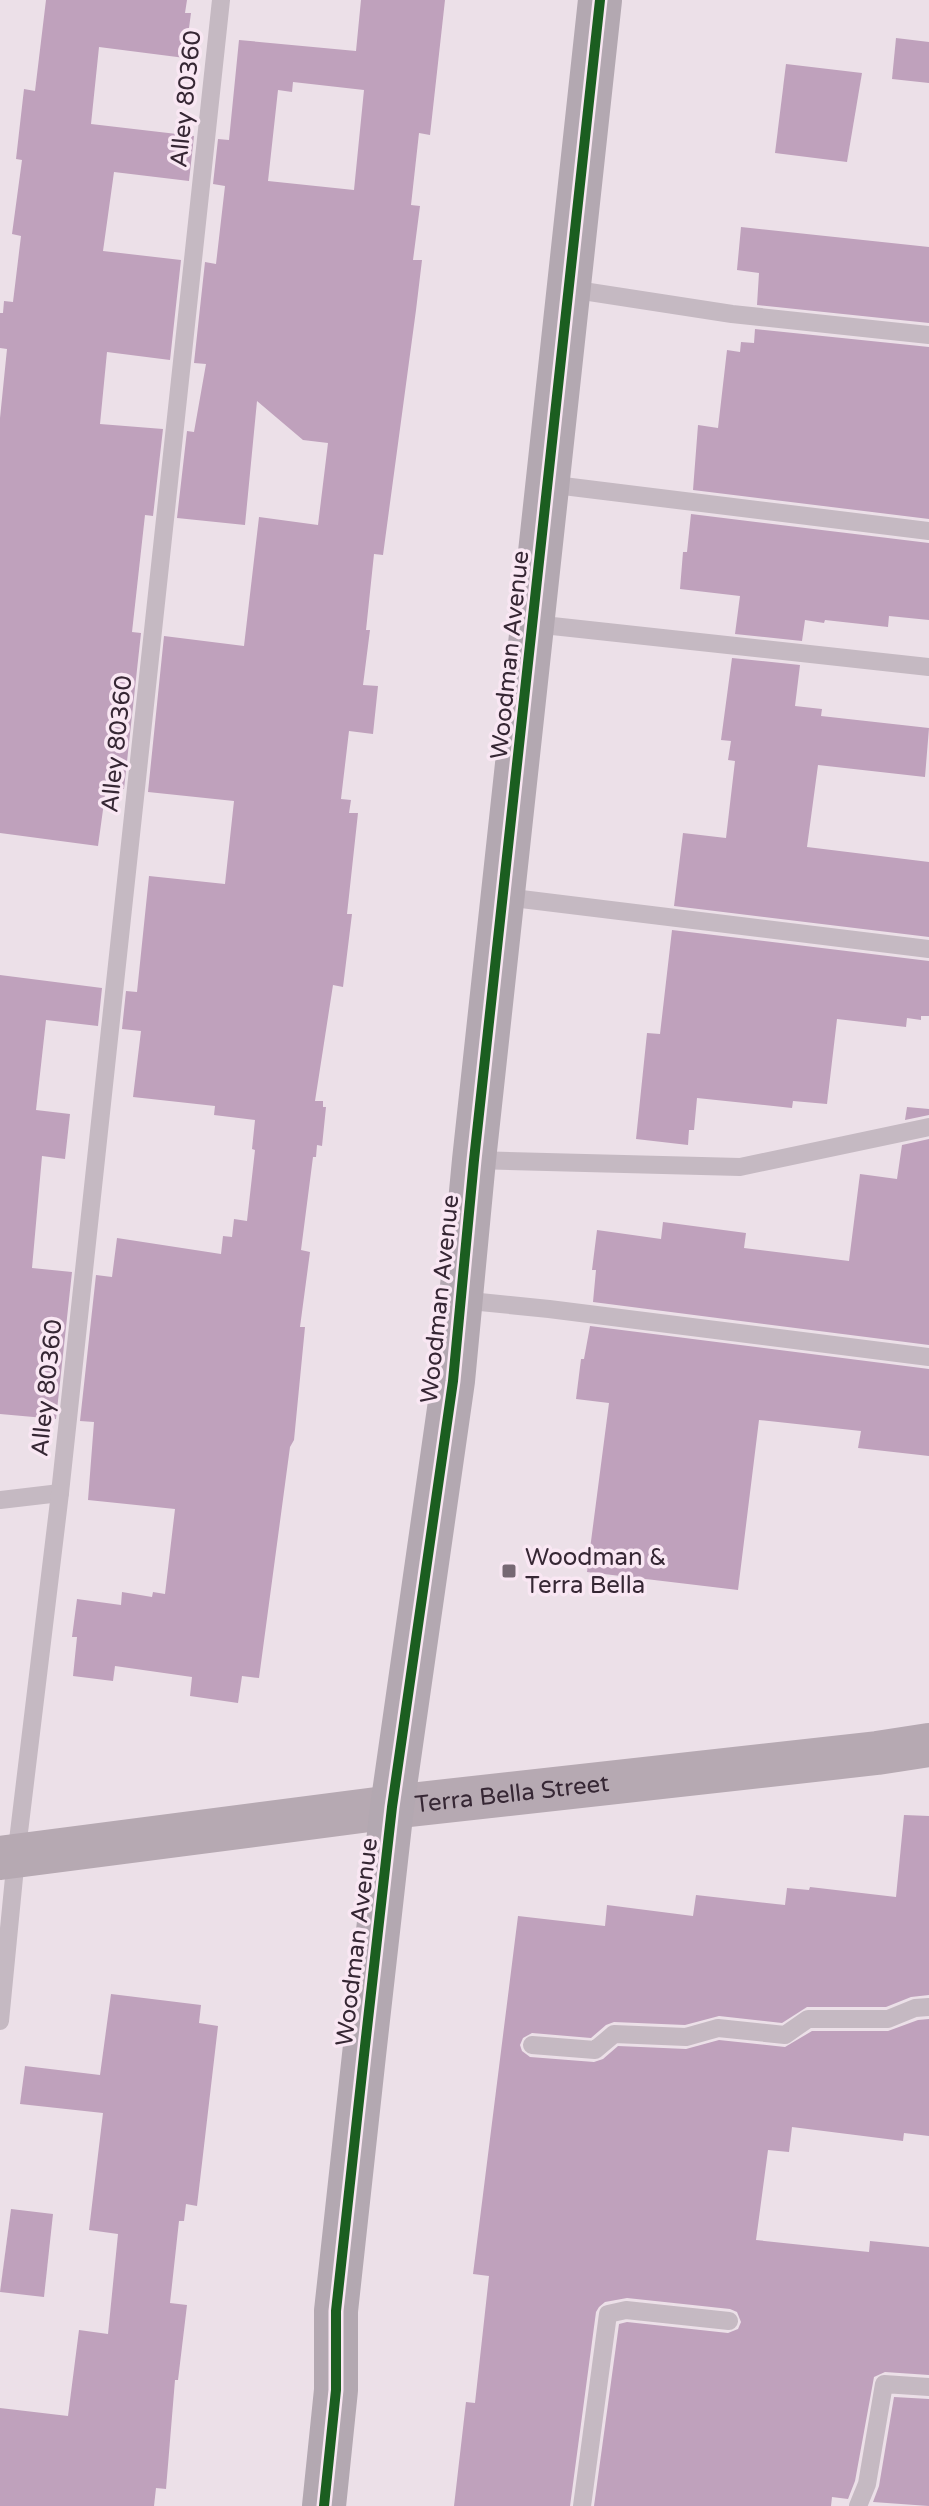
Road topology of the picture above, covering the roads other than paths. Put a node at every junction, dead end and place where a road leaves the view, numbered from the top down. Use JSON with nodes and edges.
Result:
{"nodes":[{"id":1,"x":221,"y":0,"type":"edge"},
{"id":2,"x":600,"y":0,"type":"edge"},
{"id":3,"x":570,"y":289,"type":"junction"},
{"id":4,"x":929,"y":335,"type":"edge"},
{"id":5,"x":547,"y":484,"type":"junction"},
{"id":6,"x":929,"y":531,"type":"edge"},
{"id":7,"x":534,"y":624,"type":"junction"},
{"id":8,"x":929,"y":667,"type":"edge"},
{"id":9,"x":505,"y":897,"type":"junction"},
{"id":10,"x":929,"y":949,"type":"edge"},
{"id":11,"x":929,"y":1127,"type":"edge"},
{"id":12,"x":474,"y":1160,"type":"junction"},
{"id":13,"x":460,"y":1300,"type":"junction"},
{"id":14,"x":929,"y":1357,"type":"edge"},
{"id":15,"x":60,"y":1493,"type":"junction"},
{"id":16,"x":0,"y":1500,"type":"edge"},
{"id":17,"x":929,"y":1745,"type":"edge"},
{"id":18,"x":392,"y":1807,"type":"junction"},
{"id":19,"x":8,"y":1858,"type":"edge"},
{"id":20,"x":929,"y":2007,"type":"edge"},
{"id":21,"x":0,"y":2021,"type":"edge"},
{"id":22,"x":532,"y":2045,"type":"dead end"},
{"id":23,"x":729,"y":2321,"type":"dead end"},
{"id":24,"x":929,"y":2387,"type":"edge"},
{"id":25,"x":324,"y":2506,"type":"edge"},
{"id":26,"x":582,"y":2506,"type":"edge"},
{"id":27,"x":858,"y":2506,"type":"edge"}],
"edges":[{"from":1,"to":15,"type":"lane","name":"Alley 80360"},
{"from":2,"to":3,"type":"main road","name":"Woodman Avenue"},
{"from":3,"to":4,"type":"lane"},
{"from":3,"to":5,"type":"main road","name":"Woodman Avenue"},
{"from":5,"to":6,"type":"lane"},
{"from":5,"to":7,"type":"main road","name":"Woodman Avenue"},
{"from":7,"to":8,"type":"lane"},
{"from":7,"to":9,"type":"main road","name":"Woodman Avenue"},
{"from":9,"to":10,"type":"lane"},
{"from":9,"to":12,"type":"main road","name":"Woodman Avenue"},
{"from":11,"to":12,"type":"lane"},
{"from":12,"to":13,"type":"main road","name":"Woodman Avenue"},
{"from":13,"to":14,"type":"lane"},
{"from":13,"to":18,"type":"main road","name":"Woodman Avenue"},
{"from":15,"to":16,"type":"lane"},
{"from":15,"to":19,"type":"lane","name":"Alley 80360"},
{"from":17,"to":18,"type":"main road","name":"Terra Bella Street"},
{"from":18,"to":19,"type":"main road","name":"Terra Bella Street"},
{"from":18,"to":25,"type":"main road","name":"Woodman Avenue"},
{"from":19,"to":21,"type":"lane","name":"Alley 80360"},
{"from":20,"to":22,"type":"lane"},
{"from":23,"to":26,"type":"lane"},
{"from":24,"to":27,"type":"lane"}]}
